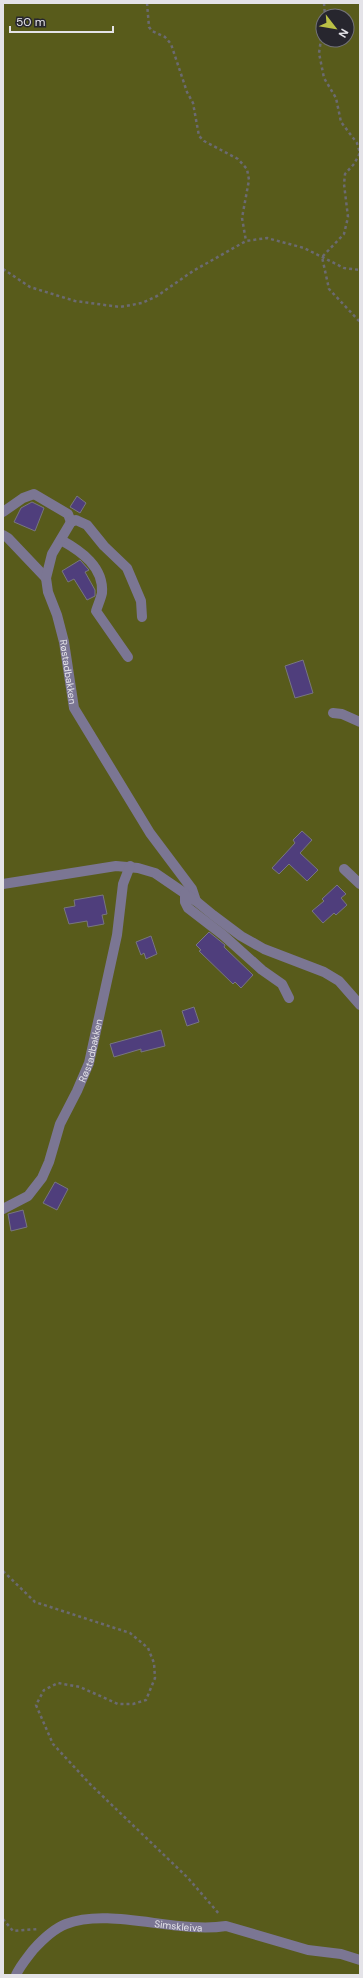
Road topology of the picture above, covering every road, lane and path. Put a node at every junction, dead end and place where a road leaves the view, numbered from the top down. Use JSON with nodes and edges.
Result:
{"nodes":[{"id":1,"x":147,"y":3,"type":"edge"},
{"id":2,"x":319,"y":48,"type":"edge"},
{"id":3,"x":246,"y":241,"type":"junction"},
{"id":4,"x":322,"y":257,"type":"junction"},
{"id":5,"x":3,"y":269,"type":"edge"},
{"id":6,"x":360,"y":270,"type":"edge"},
{"id":7,"x":360,"y":322,"type":"edge"},
{"id":8,"x":3,"y":512,"type":"edge"},
{"id":9,"x":71,"y":522,"type":"junction"},
{"id":10,"x":3,"y":534,"type":"edge"},
{"id":11,"x":62,"y":540,"type":"junction"},
{"id":12,"x":46,"y":578,"type":"junction"},
{"id":13,"x":142,"y":616,"type":"dead end"},
{"id":14,"x":128,"y":657,"type":"dead end"},
{"id":15,"x":333,"y":713,"type":"dead end"},
{"id":16,"x":360,"y":722,"type":"edge"},
{"id":17,"x":130,"y":866,"type":"junction"},
{"id":18,"x":344,"y":869,"type":"dead end"},
{"id":19,"x":3,"y":884,"type":"edge"},
{"id":20,"x":360,"y":884,"type":"edge"},
{"id":21,"x":185,"y":894,"type":"junction"},
{"id":22,"x":196,"y":901,"type":"junction"},
{"id":23,"x":289,"y":998,"type":"dead end"},
{"id":24,"x":360,"y":1006,"type":"edge"},
{"id":25,"x":3,"y":1209,"type":"edge"},
{"id":26,"x":3,"y":1571,"type":"edge"},
{"id":27,"x":3,"y":1918,"type":"edge"},
{"id":28,"x":226,"y":1926,"type":"junction"},
{"id":29,"x":53,"y":1932,"type":"junction"},
{"id":30,"x":360,"y":1960,"type":"edge"},
{"id":31,"x":16,"y":1975,"type":"edge"}],
"edges":[{"from":1,"to":3,"type":"path"},
{"from":2,"to":4,"type":"path"},
{"from":3,"to":4,"type":"path"},
{"from":3,"to":5,"type":"path"},
{"from":4,"to":6,"type":"path"},
{"from":4,"to":7,"type":"path"},
{"from":8,"to":9,"type":"street"},
{"from":9,"to":11,"type":"street","name":"Røstadbakken"},
{"from":9,"to":13,"type":"street"},
{"from":10,"to":12,"type":"street"},
{"from":11,"to":12,"type":"street","name":"Røstadbakken"},
{"from":11,"to":14,"type":"street"},
{"from":12,"to":22,"type":"street","name":"Røstadbakken"},
{"from":15,"to":16,"type":"street"},
{"from":17,"to":19,"type":"street","name":"Røstadbakken"},
{"from":17,"to":21,"type":"street","name":"Røstadbakken"},
{"from":17,"to":25,"type":"street","name":"Røstadbakken"},
{"from":18,"to":20,"type":"street"},
{"from":21,"to":22,"type":"street","name":"Røstadbakken"},
{"from":21,"to":23,"type":"street"},
{"from":22,"to":24,"type":"street","name":"Røstadbakken"},
{"from":26,"to":28,"type":"path"},
{"from":27,"to":29,"type":"path"},
{"from":28,"to":29,"type":"street","name":"Simskleiva"},
{"from":28,"to":30,"type":"street","name":"Simskleiva"},
{"from":29,"to":31,"type":"street","name":"Simskleiva"}]}
